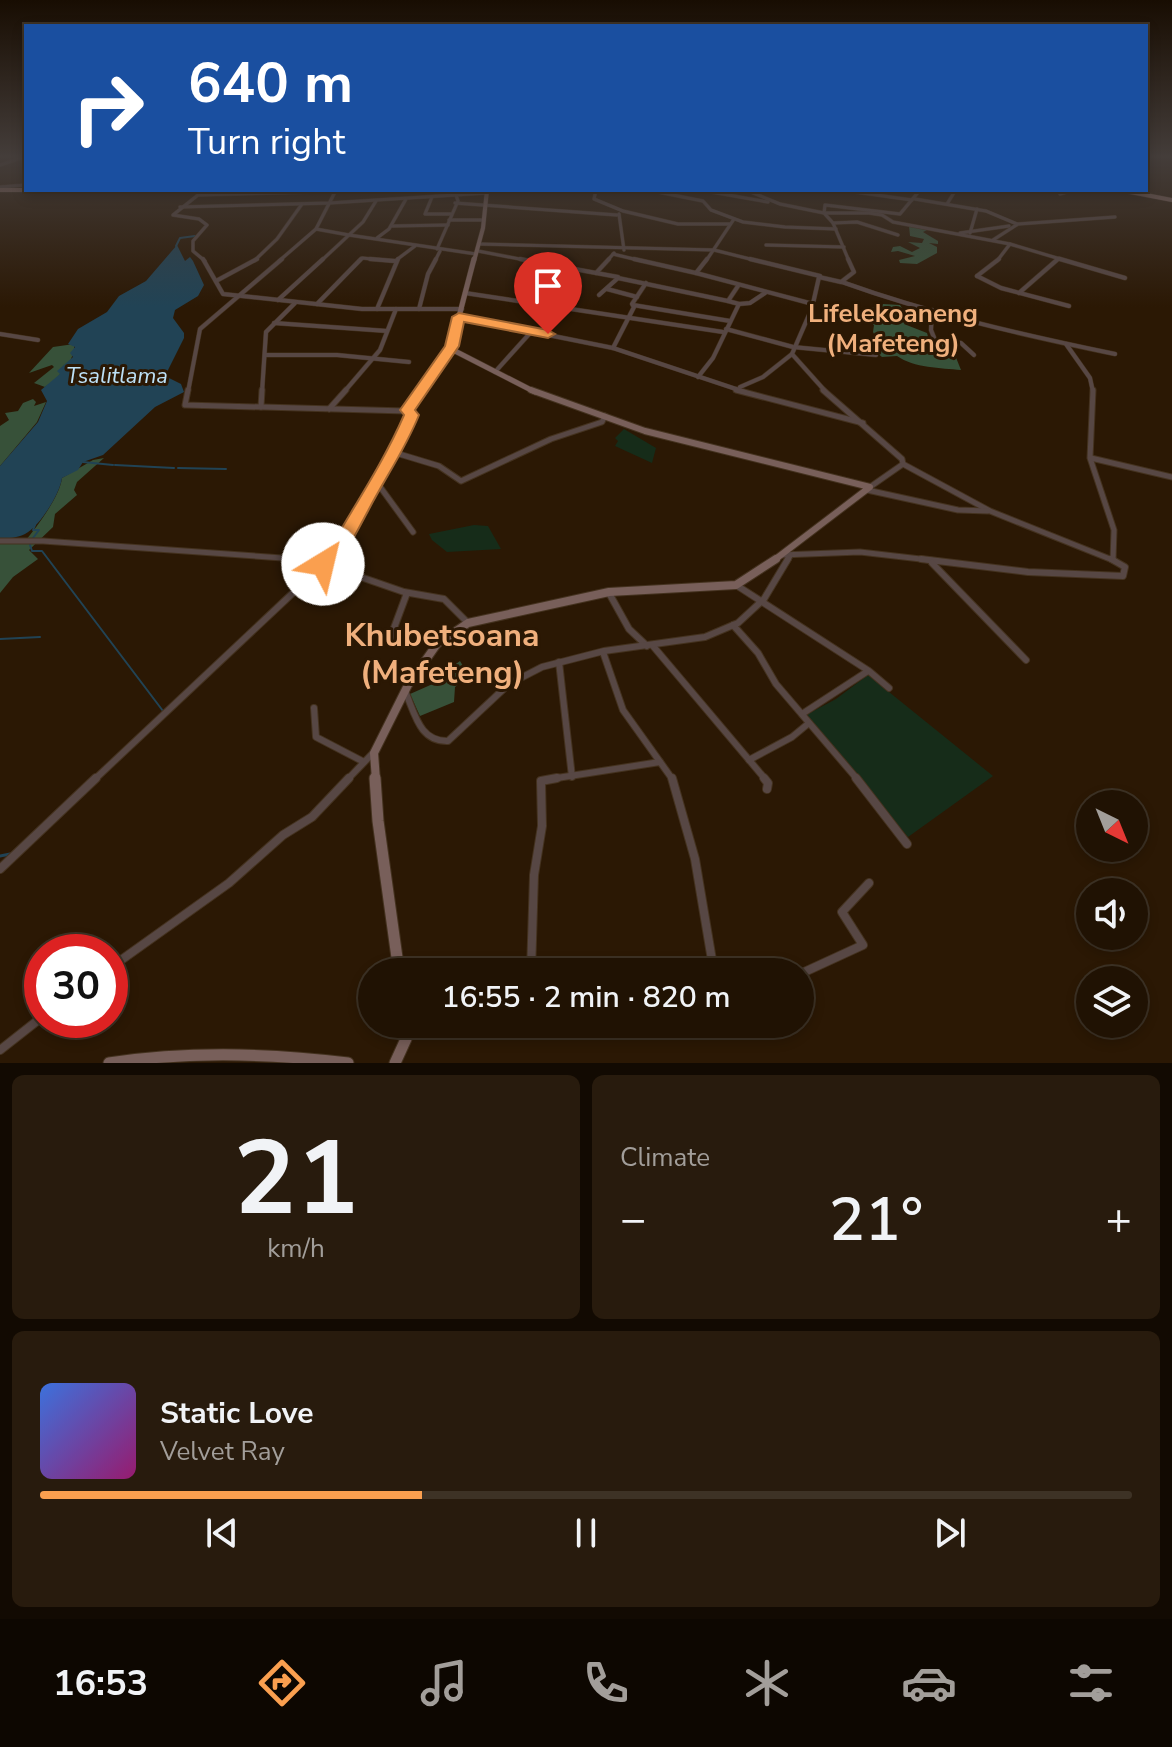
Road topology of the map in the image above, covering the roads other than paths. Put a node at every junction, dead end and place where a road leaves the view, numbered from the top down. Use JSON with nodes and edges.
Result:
{"nodes":[{"id":1,"x":179,"y":207,"type":"edge"},
{"id":2,"x":300,"y":208,"type":"edge"},
{"id":3,"x":327,"y":208,"type":"edge"},
{"id":4,"x":372,"y":208,"type":"edge"},
{"id":5,"x":401,"y":208,"type":"edge"},
{"id":6,"x":428,"y":208,"type":"edge"},
{"id":7,"x":453,"y":208,"type":"edge"},
{"id":8,"x":485,"y":208,"type":"edge"},
{"id":9,"x":536,"y":208,"type":"edge"},
{"id":10,"x":615,"y":208,"type":"edge"},
{"id":11,"x":709,"y":208,"type":"edge"},
{"id":12,"x":799,"y":208,"type":"edge"},
{"id":13,"x":825,"y":208,"type":"edge"},
{"id":14,"x":847,"y":208,"type":"edge"},
{"id":15,"x":906,"y":208,"type":"edge"},
{"id":16,"x":969,"y":208,"type":"edge"},
{"id":17,"x":977,"y":209,"type":"junction"},
{"id":18,"x":623,"y":211,"type":"junction"},
{"id":19,"x":824,"y":213,"type":"junction"},
{"id":20,"x":451,"y":214,"type":"junction"},
{"id":21,"x":617,"y":215,"type":"junction"},
{"id":22,"x":1115,"y":217,"type":"dead end"},
{"id":23,"x":734,"y":219,"type":"junction"},
{"id":24,"x":484,"y":220,"type":"junction"},
{"id":25,"x":448,"y":223,"type":"junction"},
{"id":26,"x":833,"y":223,"type":"junction"},
{"id":27,"x":730,"y":224,"type":"junction"},
{"id":28,"x":1018,"y":224,"type":"junction"},
{"id":29,"x":392,"y":226,"type":"junction"},
{"id":30,"x":316,"y":229,"type":"junction"},
{"id":31,"x":836,"y":229,"type":"junction"},
{"id":32,"x":970,"y":233,"type":"junction"},
{"id":33,"x":955,"y":234,"type":"junction"},
{"id":34,"x":349,"y":235,"type":"junction"},
{"id":35,"x":898,"y":235,"type":"dead end"},
{"id":36,"x":377,"y":239,"type":"junction"},
{"id":37,"x":992,"y":241,"type":"junction"},
{"id":38,"x":479,"y":244,"type":"junction"},
{"id":39,"x":1010,"y":244,"type":"junction"},
{"id":40,"x":766,"y":245,"type":"dead end"},
{"id":41,"x":415,"y":246,"type":"junction"},
{"id":42,"x":844,"y":247,"type":"junction"},
{"id":43,"x":439,"y":250,"type":"junction"},
{"id":44,"x":621,"y":250,"type":"junction"},
{"id":45,"x":714,"y":250,"type":"junction"},
{"id":46,"x":477,"y":253,"type":"junction"},
{"id":47,"x":613,"y":254,"type":"junction"},
{"id":48,"x":1060,"y":257,"type":"junction"},
{"id":49,"x":395,"y":261,"type":"junction"},
{"id":50,"x":596,"y":273,"type":"junction"},
{"id":51,"x":696,"y":273,"type":"junction"},
{"id":52,"x":820,"y":276,"type":"junction"},
{"id":53,"x":618,"y":278,"type":"junction"},
{"id":54,"x":1125,"y":278,"type":"dead end"},
{"id":55,"x":216,"y":281,"type":"junction"},
{"id":56,"x":841,"y":282,"type":"junction"},
{"id":57,"x":646,"y":283,"type":"junction"},
{"id":58,"x":738,"y":286,"type":"junction"},
{"id":59,"x":607,"y":289,"type":"junction"},
{"id":60,"x":465,"y":293,"type":"junction"},
{"id":61,"x":766,"y":293,"type":"junction"},
{"id":62,"x":1019,"y":293,"type":"junction"},
{"id":63,"x":599,"y":295,"type":"dead end"},
{"id":64,"x":241,"y":296,"type":"junction"},
{"id":65,"x":637,"y":297,"type":"junction"},
{"id":66,"x":278,"y":301,"type":"junction"},
{"id":67,"x":728,"y":301,"type":"junction"},
{"id":68,"x":295,"y":302,"type":"junction"},
{"id":69,"x":317,"y":304,"type":"junction"},
{"id":70,"x":739,"y":304,"type":"junction"},
{"id":71,"x":813,"y":304,"type":"junction"},
{"id":72,"x":633,"y":305,"type":"junction"},
{"id":73,"x":1069,"y":306,"type":"dead end"},
{"id":74,"x":377,"y":309,"type":"junction"},
{"id":75,"x":396,"y":309,"type":"junction"},
{"id":76,"x":419,"y":309,"type":"junction"},
{"id":77,"x":462,"y":309,"type":"junction"},
{"id":78,"x":932,"y":310,"type":"junction"},
{"id":79,"x":459,"y":317,"type":"junction"},
{"id":80,"x":629,"y":319,"type":"junction"},
{"id":81,"x":730,"y":321,"type":"junction"},
{"id":82,"x":274,"y":323,"type":"junction"},
{"id":83,"x":387,"y":331,"type":"junction"},
{"id":84,"x":531,"y":331,"type":"junction"},
{"id":85,"x":724,"y":331,"type":"junction"},
{"id":86,"x":0,"y":334,"type":"edge"},
{"id":87,"x":38,"y":340,"type":"dead end"},
{"id":88,"x":1066,"y":343,"type":"junction"},
{"id":89,"x":452,"y":346,"type":"junction"},
{"id":90,"x":613,"y":348,"type":"junction"},
{"id":91,"x":793,"y":350,"type":"junction"},
{"id":92,"x":1115,"y":354,"type":"dead end"},
{"id":93,"x":265,"y":355,"type":"junction"},
{"id":94,"x":876,"y":355,"type":"dead end"},
{"id":95,"x":974,"y":355,"type":"dead end"},
{"id":96,"x":375,"y":357,"type":"junction"},
{"id":97,"x":409,"y":362,"type":"dead end"},
{"id":98,"x":494,"y":373,"type":"junction"},
{"id":99,"x":698,"y":377,"type":"junction"},
{"id":100,"x":737,"y":388,"type":"junction"},
{"id":101,"x":261,"y":407,"type":"junction"},
{"id":102,"x":329,"y":409,"type":"junction"},
{"id":103,"x":408,"y":410,"type":"junction"},
{"id":104,"x":606,"y":416,"type":"junction"},
{"id":105,"x":863,"y":423,"type":"junction"},
{"id":106,"x":396,"y":453,"type":"junction"},
{"id":107,"x":1090,"y":458,"type":"junction"},
{"id":108,"x":903,"y":464,"type":"junction"},
{"id":109,"x":1172,"y":477,"type":"edge"},
{"id":110,"x":378,"y":484,"type":"junction"},
{"id":111,"x":868,"y":488,"type":"junction"},
{"id":112,"x":990,"y":511,"type":"junction"},
{"id":113,"x":413,"y":532,"type":"dead end"},
{"id":114,"x":0,"y":541,"type":"edge"},
{"id":115,"x":785,"y":555,"type":"junction"},
{"id":116,"x":1113,"y":560,"type":"junction"},
{"id":117,"x":931,"y":562,"type":"junction"},
{"id":118,"x":324,"y":563,"type":"junction"},
{"id":119,"x":736,"y":585,"type":"junction"},
{"id":120,"x":609,"y":592,"type":"junction"},
{"id":121,"x":407,"y":593,"type":"junction"},
{"id":122,"x":760,"y":601,"type":"junction"},
{"id":123,"x":468,"y":623,"type":"junction"},
{"id":124,"x":733,"y":625,"type":"junction"},
{"id":125,"x":398,"y":645,"type":"dead end"},
{"id":126,"x":650,"y":646,"type":"junction"},
{"id":127,"x":603,"y":652,"type":"junction"},
{"id":128,"x":1026,"y":660,"type":"dead end"},
{"id":129,"x":559,"y":662,"type":"junction"},
{"id":130,"x":869,"y":671,"type":"junction"},
{"id":131,"x":889,"y":688,"type":"dead end"},
{"id":132,"x":405,"y":691,"type":"junction"},
{"id":133,"x":314,"y":708,"type":"dead end"},
{"id":134,"x":802,"y":714,"type":"junction"},
{"id":135,"x":809,"y":723,"type":"junction"},
{"id":136,"x":374,"y":753,"type":"junction"},
{"id":137,"x":749,"y":760,"type":"junction"},
{"id":138,"x":364,"y":762,"type":"junction"},
{"id":139,"x":660,"y":762,"type":"junction"},
{"id":140,"x":572,"y":777,"type":"junction"},
{"id":141,"x":767,"y":789,"type":"dead end"},
{"id":142,"x":907,"y":844,"type":"dead end"},
{"id":143,"x":0,"y":869,"type":"edge"},
{"id":144,"x":869,"y":883,"type":"dead end"},
{"id":145,"x":128,"y":955,"type":"edge"},
{"id":146,"x":397,"y":958,"type":"edge"},
{"id":147,"x":531,"y":958,"type":"edge"},
{"id":148,"x":712,"y":958,"type":"edge"},
{"id":149,"x":814,"y":968,"type":"edge"},
{"id":150,"x":24,"y":1031,"type":"edge"},
{"id":151,"x":406,"y":1038,"type":"edge"},
{"id":152,"x":0,"y":1050,"type":"edge"},
{"id":153,"x":109,"y":1063,"type":"edge"},
{"id":154,"x":348,"y":1063,"type":"edge"},
{"id":155,"x":395,"y":1063,"type":"edge"}],
"edges":[{"from":1,"to":55,"type":"street"},
{"from":2,"to":55,"type":"street"},
{"from":3,"to":30,"type":"street"},
{"from":4,"to":34,"type":"street"},
{"from":5,"to":29,"type":"street"},
{"from":6,"to":20,"type":"street"},
{"from":7,"to":20,"type":"street"},
{"from":8,"to":24,"type":"street"},
{"from":9,"to":21,"type":"street"},
{"from":10,"to":18,"type":"street"},
{"from":11,"to":23,"type":"street"},
{"from":12,"to":19,"type":"street"},
{"from":13,"to":19,"type":"street"},
{"from":14,"to":15,"type":"street"},
{"from":16,"to":17,"type":"street"},
{"from":17,"to":28,"type":"street"},
{"from":17,"to":32,"type":"street"},
{"from":18,"to":21,"type":"street"},
{"from":18,"to":27,"type":"street"},
{"from":19,"to":26,"type":"street"},
{"from":19,"to":33,"type":"street"},
{"from":20,"to":25,"type":"street"},
{"from":21,"to":44,"type":"street"},
{"from":22,"to":28,"type":"street"},
{"from":23,"to":27,"type":"street"},
{"from":23,"to":31,"type":"street"},
{"from":24,"to":25,"type":"street"},
{"from":24,"to":38,"type":"street"},
{"from":25,"to":29,"type":"street"},
{"from":25,"to":43,"type":"street"},
{"from":26,"to":31,"type":"street"},
{"from":26,"to":35,"type":"street"},
{"from":27,"to":45,"type":"street"},
{"from":28,"to":32,"type":"street"},
{"from":28,"to":37,"type":"street"},
{"from":29,"to":36,"type":"street"},
{"from":30,"to":34,"type":"street"},
{"from":30,"to":64,"type":"street"},
{"from":31,"to":42,"type":"street"},
{"from":32,"to":33,"type":"street"},
{"from":33,"to":37,"type":"street"},
{"from":34,"to":36,"type":"street"},
{"from":34,"to":66,"type":"street"},
{"from":36,"to":41,"type":"street"},
{"from":37,"to":39,"type":"street"},
{"from":38,"to":44,"type":"street"},
{"from":38,"to":46,"type":"street"},
{"from":39,"to":48,"type":"street"},
{"from":39,"to":62,"type":"street"},
{"from":40,"to":42,"type":"street"},
{"from":41,"to":43,"type":"street"},
{"from":41,"to":49,"type":"street"},
{"from":42,"to":56,"type":"street"},
{"from":43,"to":46,"type":"street"},
{"from":43,"to":76,"type":"street"},
{"from":44,"to":45,"type":"street"},
{"from":44,"to":47,"type":"street"},
{"from":45,"to":51,"type":"street"},
{"from":45,"to":52,"type":"street"},
{"from":46,"to":50,"type":"street"},
{"from":46,"to":60,"type":"street"},
{"from":47,"to":50,"type":"street"},
{"from":47,"to":51,"type":"street"},
{"from":48,"to":54,"type":"street"},
{"from":48,"to":62,"type":"street"},
{"from":49,"to":69,"type":"street"},
{"from":49,"to":74,"type":"street"},
{"from":50,"to":53,"type":"street"},
{"from":51,"to":58,"type":"street"},
{"from":52,"to":56,"type":"street"},
{"from":52,"to":71,"type":"street"},
{"from":53,"to":57,"type":"street"},
{"from":53,"to":59,"type":"street"},
{"from":55,"to":64,"type":"street"},
{"from":56,"to":78,"type":"street"},
{"from":57,"to":65,"type":"street"},
{"from":57,"to":67,"type":"street"},
{"from":58,"to":61,"type":"street"},
{"from":58,"to":67,"type":"street"},
{"from":59,"to":63,"type":"street"},
{"from":59,"to":65,"type":"street"},
{"from":60,"to":77,"type":"street"},
{"from":60,"to":80,"type":"street"},
{"from":61,"to":70,"type":"street"},
{"from":61,"to":71,"type":"street"},
{"from":62,"to":73,"type":"street"},
{"from":64,"to":66,"type":"street"},
{"from":64,"to":101,"type":"street"},
{"from":65,"to":72,"type":"street"},
{"from":66,"to":68,"type":"street"},
{"from":67,"to":70,"type":"street"},
{"from":68,"to":69,"type":"street"},
{"from":68,"to":82,"type":"street"},
{"from":69,"to":74,"type":"street"},
{"from":70,"to":81,"type":"street"},
{"from":71,"to":91,"type":"street"},
{"from":72,"to":80,"type":"street"},
{"from":72,"to":81,"type":"street"},
{"from":74,"to":75,"type":"street"},
{"from":75,"to":76,"type":"street"},
{"from":75,"to":83,"type":"street"},
{"from":76,"to":77,"type":"street"},
{"from":77,"to":79,"type":"street"},
{"from":78,"to":88,"type":"street"},
{"from":78,"to":95,"type":"street"},
{"from":79,"to":84,"type":"street"},
{"from":79,"to":89,"type":"street"},
{"from":80,"to":85,"type":"street"},
{"from":80,"to":90,"type":"street"},
{"from":81,"to":85,"type":"street"},
{"from":82,"to":83,"type":"street"},
{"from":82,"to":93,"type":"street"},
{"from":83,"to":96,"type":"street"},
{"from":84,"to":90,"type":"street"},
{"from":84,"to":98,"type":"street"},
{"from":85,"to":91,"type":"street"},
{"from":85,"to":99,"type":"street"},
{"from":86,"to":87,"type":"street"},
{"from":88,"to":92,"type":"street"},
{"from":88,"to":107,"type":"street"},
{"from":89,"to":98,"type":"street"},
{"from":89,"to":103,"type":"street"},
{"from":90,"to":99,"type":"street"},
{"from":91,"to":94,"type":"street"},
{"from":91,"to":100,"type":"street"},
{"from":91,"to":105,"type":"street"},
{"from":93,"to":96,"type":"street"},
{"from":93,"to":101,"type":"street"},
{"from":96,"to":97,"type":"street"},
{"from":96,"to":102,"type":"street"},
{"from":98,"to":104,"type":"street"},
{"from":99,"to":100,"type":"street"},
{"from":100,"to":105,"type":"street"},
{"from":101,"to":102,"type":"street"},
{"from":102,"to":103,"type":"street"},
{"from":103,"to":106,"type":"street"},
{"from":104,"to":106,"type":"street"},
{"from":104,"to":111,"type":"street"},
{"from":105,"to":108,"type":"street"},
{"from":106,"to":110,"type":"street"},
{"from":107,"to":109,"type":"street"},
{"from":107,"to":116,"type":"street"},
{"from":108,"to":111,"type":"street"},
{"from":108,"to":112,"type":"street"},
{"from":110,"to":113,"type":"street"},
{"from":110,"to":118,"type":"street"},
{"from":111,"to":112,"type":"street"},
{"from":111,"to":115,"type":"street"},
{"from":112,"to":116,"type":"street"},
{"from":114,"to":118,"type":"street"},
{"from":115,"to":117,"type":"street"},
{"from":115,"to":119,"type":"street"},
{"from":115,"to":122,"type":"street"},
{"from":116,"to":117,"type":"street"},
{"from":117,"to":128,"type":"street"},
{"from":118,"to":121,"type":"street"},
{"from":118,"to":143,"type":"street"},
{"from":119,"to":120,"type":"street"},
{"from":119,"to":122,"type":"street"},
{"from":120,"to":123,"type":"street"},
{"from":120,"to":126,"type":"street"},
{"from":121,"to":123,"type":"street"},
{"from":121,"to":125,"type":"street"},
{"from":122,"to":124,"type":"street"},
{"from":122,"to":130,"type":"street"},
{"from":123,"to":132,"type":"street"},
{"from":124,"to":126,"type":"street"},
{"from":124,"to":134,"type":"street"},
{"from":126,"to":127,"type":"street"},
{"from":126,"to":137,"type":"street"},
{"from":127,"to":129,"type":"street"},
{"from":127,"to":139,"type":"street"},
{"from":129,"to":132,"type":"street"},
{"from":129,"to":140,"type":"street"},
{"from":130,"to":131,"type":"street"},
{"from":130,"to":134,"type":"street"},
{"from":132,"to":136,"type":"street"},
{"from":133,"to":138,"type":"street"},
{"from":134,"to":135,"type":"street"},
{"from":135,"to":137,"type":"street"},
{"from":135,"to":142,"type":"street"},
{"from":136,"to":138,"type":"street"},
{"from":136,"to":146,"type":"street"},
{"from":137,"to":141,"type":"street"},
{"from":138,"to":145,"type":"street"},
{"from":139,"to":140,"type":"street"},
{"from":139,"to":148,"type":"street"},
{"from":140,"to":147,"type":"street"},
{"from":144,"to":149,"type":"street"},
{"from":150,"to":152,"type":"street"},
{"from":151,"to":155,"type":"street"},
{"from":153,"to":154,"type":"street"}]}
